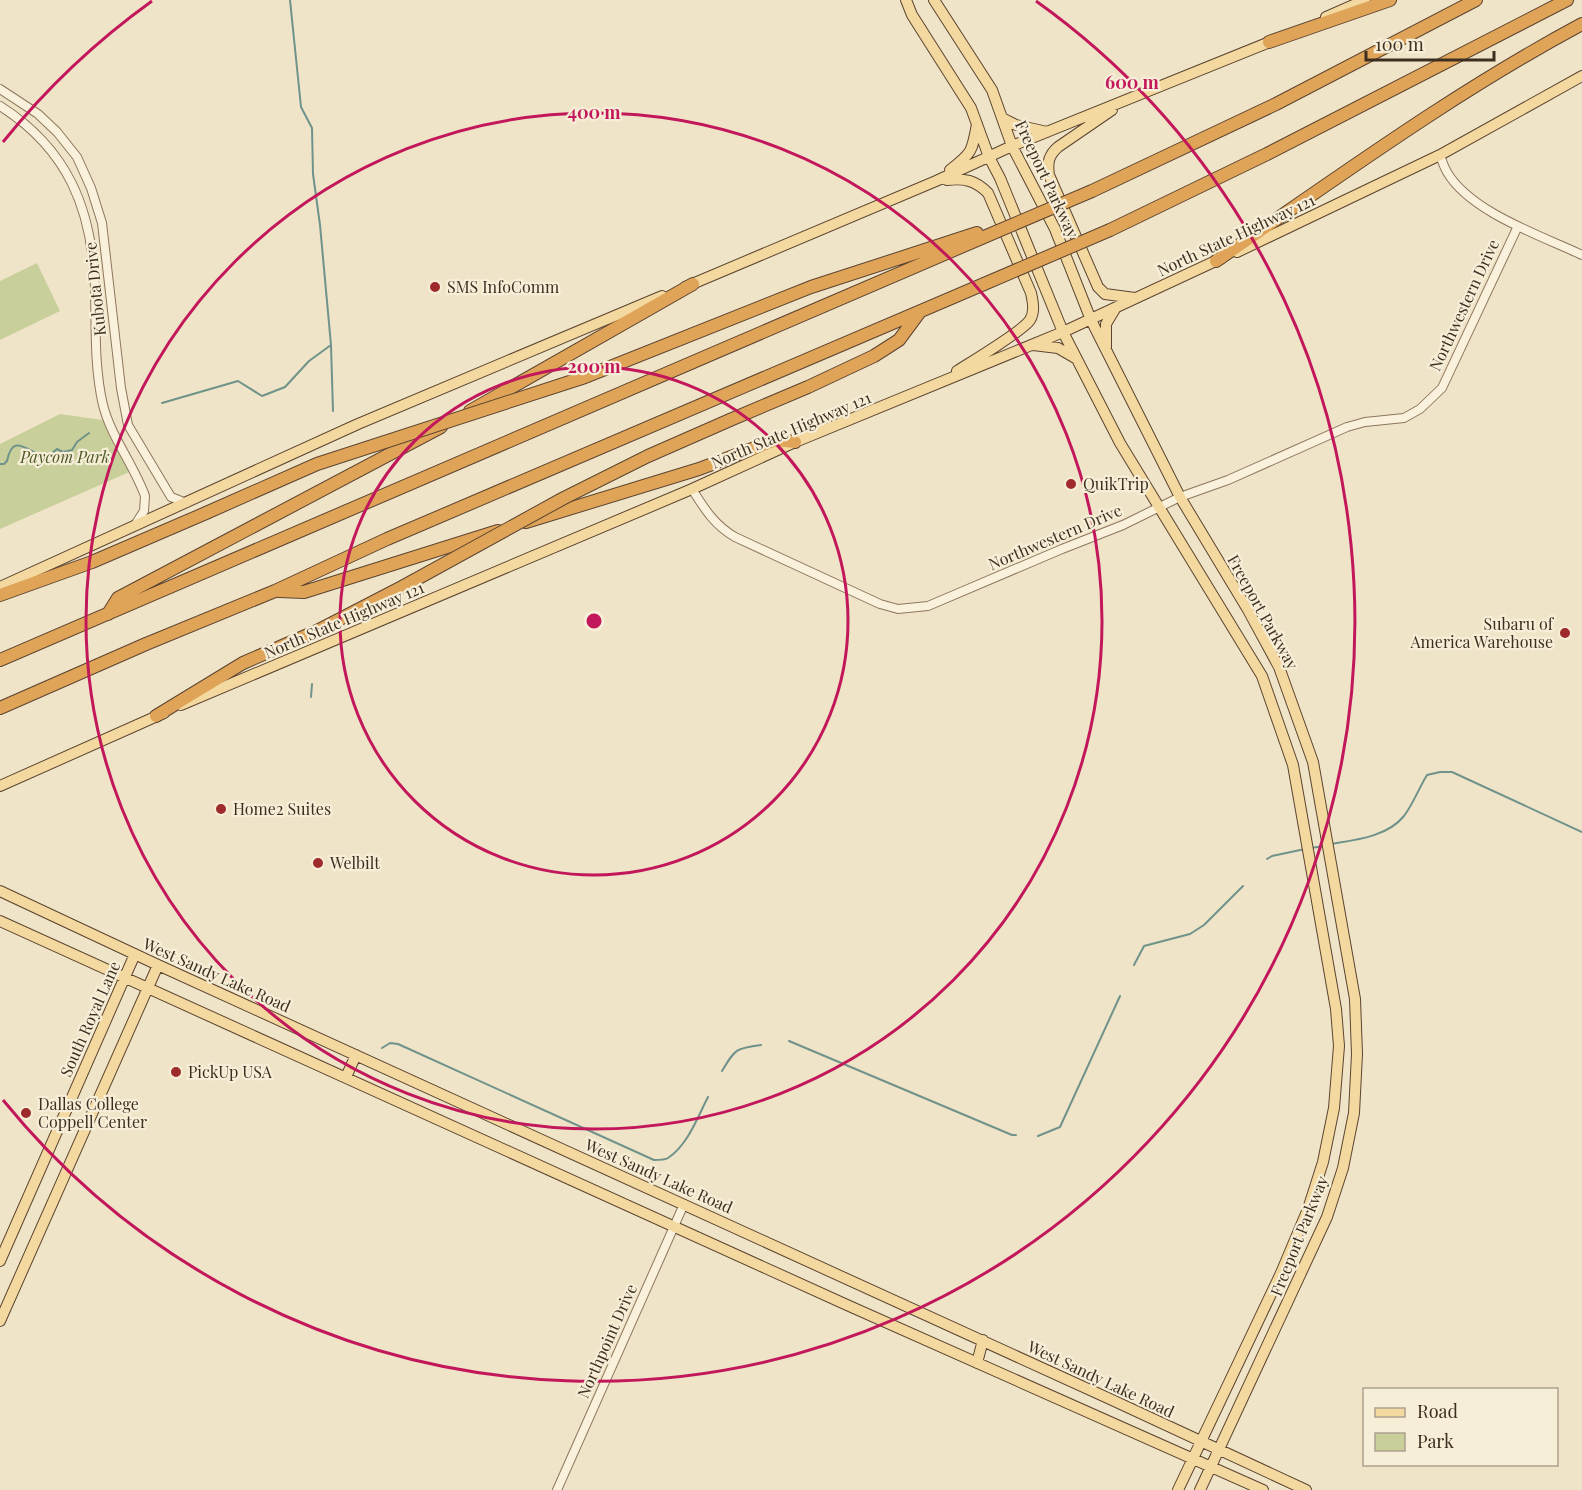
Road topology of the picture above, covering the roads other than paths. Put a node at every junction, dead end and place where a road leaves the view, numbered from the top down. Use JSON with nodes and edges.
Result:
{"nodes":[{"id":1,"x":906,"y":0,"type":"edge"},
{"id":2,"x":934,"y":0,"type":"edge"},
{"id":3,"x":1365,"y":0,"type":"edge"},
{"id":4,"x":1390,"y":0,"type":"edge"},
{"id":5,"x":1476,"y":0,"type":"edge"},
{"id":6,"x":1567,"y":0,"type":"edge"},
{"id":7,"x":1582,"y":24,"type":"edge"},
{"id":8,"x":1269,"y":42,"type":"junction"},
{"id":9,"x":1582,"y":76,"type":"edge"},
{"id":10,"x":0,"y":89,"type":"edge"},
{"id":11,"x":1130,"y":98,"type":"junction"},
{"id":12,"x":0,"y":106,"type":"edge"},
{"id":13,"x":1002,"y":118,"type":"junction"},
{"id":14,"x":977,"y":124,"type":"junction"},
{"id":15,"x":1047,"y":132,"type":"junction"},
{"id":16,"x":1012,"y":146,"type":"junction"},
{"id":17,"x":1440,"y":155,"type":"junction"},
{"id":18,"x":989,"y":157,"type":"junction"},
{"id":19,"x":936,"y":181,"type":"junction"},
{"id":20,"x":1518,"y":226,"type":"junction"},
{"id":21,"x":992,"y":233,"type":"junction"},
{"id":22,"x":1582,"y":255,"type":"edge"},
{"id":23,"x":1216,"y":261,"type":"junction"},
{"id":24,"x":693,"y":284,"type":"junction"},
{"id":25,"x":1136,"y":298,"type":"junction"},
{"id":26,"x":1115,"y":308,"type":"junction"},
{"id":27,"x":921,"y":311,"type":"junction"},
{"id":28,"x":1090,"y":320,"type":"junction"},
{"id":29,"x":1063,"y":332,"type":"junction"},
{"id":30,"x":1033,"y":345,"type":"junction"},
{"id":31,"x":1106,"y":351,"type":"junction"},
{"id":32,"x":1078,"y":360,"type":"junction"},
{"id":33,"x":934,"y":386,"type":"junction"},
{"id":34,"x":795,"y":442,"type":"junction"},
{"id":35,"x":692,"y":489,"type":"junction"},
{"id":36,"x":1180,"y":497,"type":"junction"},
{"id":37,"x":186,"y":502,"type":"junction"},
{"id":38,"x":1158,"y":508,"type":"junction"},
{"id":39,"x":135,"y":526,"type":"junction"},
{"id":40,"x":0,"y":588,"type":"edge"},
{"id":41,"x":275,"y":591,"type":"junction"},
{"id":42,"x":0,"y":595,"type":"edge"},
{"id":43,"x":107,"y":614,"type":"junction"},
{"id":44,"x":0,"y":660,"type":"edge"},
{"id":45,"x":0,"y":708,"type":"edge"},
{"id":46,"x":156,"y":716,"type":"junction"},
{"id":47,"x":0,"y":786,"type":"edge"},
{"id":48,"x":0,"y":891,"type":"edge"},
{"id":49,"x":0,"y":921,"type":"edge"},
{"id":50,"x":135,"y":954,"type":"junction"},
{"id":51,"x":158,"y":965,"type":"junction"},
{"id":52,"x":124,"y":977,"type":"junction"},
{"id":53,"x":148,"y":988,"type":"junction"},
{"id":54,"x":356,"y":1055,"type":"junction"},
{"id":55,"x":346,"y":1077,"type":"junction"},
{"id":56,"x":684,"y":1204,"type":"junction"},
{"id":57,"x":674,"y":1227,"type":"junction"},
{"id":58,"x":0,"y":1261,"type":"edge"},
{"id":59,"x":1281,"y":1273,"type":"junction"},
{"id":60,"x":1299,"y":1280,"type":"junction"},
{"id":61,"x":3,"y":1309,"type":"edge"},
{"id":62,"x":0,"y":1322,"type":"edge"},
{"id":63,"x":983,"y":1340,"type":"junction"},
{"id":64,"x":977,"y":1363,"type":"junction"},
{"id":65,"x":1200,"y":1442,"type":"junction"},
{"id":66,"x":1218,"y":1450,"type":"junction"},
{"id":67,"x":1192,"y":1459,"type":"junction"},
{"id":68,"x":1211,"y":1467,"type":"junction"},
{"id":69,"x":556,"y":1490,"type":"edge"},
{"id":70,"x":1178,"y":1490,"type":"edge"},
{"id":71,"x":1200,"y":1490,"type":"edge"},
{"id":72,"x":1263,"y":1490,"type":"edge"},
{"id":73,"x":1306,"y":1490,"type":"edge"}],
"edges":[{"from":1,"to":14,"type":"main road","name":"Freeport Parkway"},
{"from":2,"to":13,"type":"main road","name":"Freeport Parkway"},
{"from":3,"to":8,"type":"main road"},
{"from":4,"to":8,"type":"highway"},
{"from":5,"to":21,"type":"highway","bridge":true},
{"from":6,"to":27,"type":"highway","bridge":true},
{"from":7,"to":23,"type":"highway"},
{"from":8,"to":11,"type":"main road"},
{"from":9,"to":17,"type":"main road","name":"North State Highway 121"},
{"from":10,"to":37,"type":"street","name":"Kubota Drive"},
{"from":11,"to":15,"type":"main road"},
{"from":11,"to":25,"type":"main road"},
{"from":12,"to":39,"type":"street","name":"Kubota Drive"},
{"from":13,"to":15,"type":"main road"},
{"from":13,"to":16,"type":"main road","name":"Freeport Parkway"},
{"from":14,"to":18,"type":"main road","name":"Freeport Parkway"},
{"from":14,"to":19,"type":"main road"},
{"from":15,"to":16,"type":"main road"},
{"from":16,"to":18,"type":"main road"},
{"from":16,"to":28,"type":"main road","name":"Freeport Parkway"},
{"from":17,"to":20,"type":"street"},
{"from":17,"to":23,"type":"main road","name":"North State Highway 121"},
{"from":18,"to":19,"type":"main road"},
{"from":18,"to":29,"type":"main road","name":"Freeport Parkway"},
{"from":19,"to":24,"type":"main road"},
{"from":19,"to":33,"type":"main road"},
{"from":20,"to":22,"type":"street"},
{"from":20,"to":36,"type":"street","name":"Northwestern Drive"},
{"from":21,"to":42,"type":"highway","bridge":true},
{"from":21,"to":43,"type":"highway"},
{"from":23,"to":25,"type":"main road","name":"North State Highway 121"},
{"from":24,"to":37,"type":"main road"},
{"from":24,"to":43,"type":"highway"},
{"from":25,"to":26,"type":"main road","name":"North State Highway 121"},
{"from":26,"to":28,"type":"main road","name":"North State Highway 121"},
{"from":26,"to":31,"type":"main road"},
{"from":27,"to":41,"type":"highway"},
{"from":27,"to":46,"type":"highway","bridge":true},
{"from":28,"to":29,"type":"main road","name":"North State Highway 121"},
{"from":28,"to":31,"type":"main road","name":"Freeport Parkway"},
{"from":29,"to":30,"type":"main road","name":"North State Highway 121"},
{"from":29,"to":32,"type":"main road","name":"Freeport Parkway"},
{"from":30,"to":32,"type":"main road"},
{"from":30,"to":33,"type":"main road","name":"North State Highway 121"},
{"from":31,"to":36,"type":"main road","name":"Freeport Parkway"},
{"from":32,"to":38,"type":"main road","name":"Freeport Parkway"},
{"from":33,"to":34,"type":"main road","name":"North State Highway 121"},
{"from":34,"to":35,"type":"main road","name":"North State Highway 121"},
{"from":34,"to":41,"type":"highway"},
{"from":35,"to":38,"type":"street","name":"Northwestern Drive"},
{"from":35,"to":46,"type":"main road","name":"North State Highway 121"},
{"from":36,"to":38,"type":"street","name":"Northwestern Drive"},
{"from":36,"to":60,"type":"main road","name":"Freeport Parkway"},
{"from":37,"to":39,"type":"main road"},
{"from":38,"to":59,"type":"main road","name":"Freeport Parkway"},
{"from":39,"to":40,"type":"main road"},
{"from":41,"to":45,"type":"highway"},
{"from":43,"to":44,"type":"highway"},
{"from":46,"to":47,"type":"main road","name":"North State Highway 121"},
{"from":48,"to":50,"type":"main road","name":"West Sandy Lake Road"},
{"from":49,"to":52,"type":"main road"},
{"from":50,"to":51,"type":"main road","name":"West Sandy Lake Road"},
{"from":50,"to":52,"type":"main road","name":"South Royal Lane"},
{"from":51,"to":53,"type":"main road"},
{"from":51,"to":54,"type":"main road","name":"West Sandy Lake Road"},
{"from":52,"to":53,"type":"main road"},
{"from":52,"to":58,"type":"main road","name":"South Royal Lane"},
{"from":53,"to":55,"type":"main road"},
{"from":53,"to":61,"type":"main road"},
{"from":54,"to":55,"type":"main road"},
{"from":54,"to":56,"type":"main road","name":"West Sandy Lake Road"},
{"from":55,"to":57,"type":"main road"},
{"from":56,"to":57,"type":"street","name":"Northpoint Drive"},
{"from":56,"to":63,"type":"main road","name":"West Sandy Lake Road"},
{"from":57,"to":64,"type":"main road"},
{"from":57,"to":69,"type":"street","name":"Northpoint Drive"},
{"from":59,"to":60,"type":"main road"},
{"from":59,"to":65,"type":"main road","name":"Freeport Parkway"},
{"from":60,"to":66,"type":"main road","name":"Freeport Parkway"},
{"from":61,"to":62,"type":"main road"},
{"from":63,"to":64,"type":"main road"},
{"from":63,"to":65,"type":"main road","name":"West Sandy Lake Road"},
{"from":64,"to":67,"type":"main road"},
{"from":65,"to":66,"type":"main road","name":"West Sandy Lake Road"},
{"from":65,"to":67,"type":"main road","name":"Freeport Parkway"},
{"from":66,"to":68,"type":"main road","name":"Freeport Parkway"},
{"from":66,"to":73,"type":"main road","name":"West Sandy Lake Road"},
{"from":67,"to":68,"type":"main road"},
{"from":67,"to":70,"type":"main road"},
{"from":68,"to":71,"type":"main road"},
{"from":68,"to":72,"type":"main road"}]}
